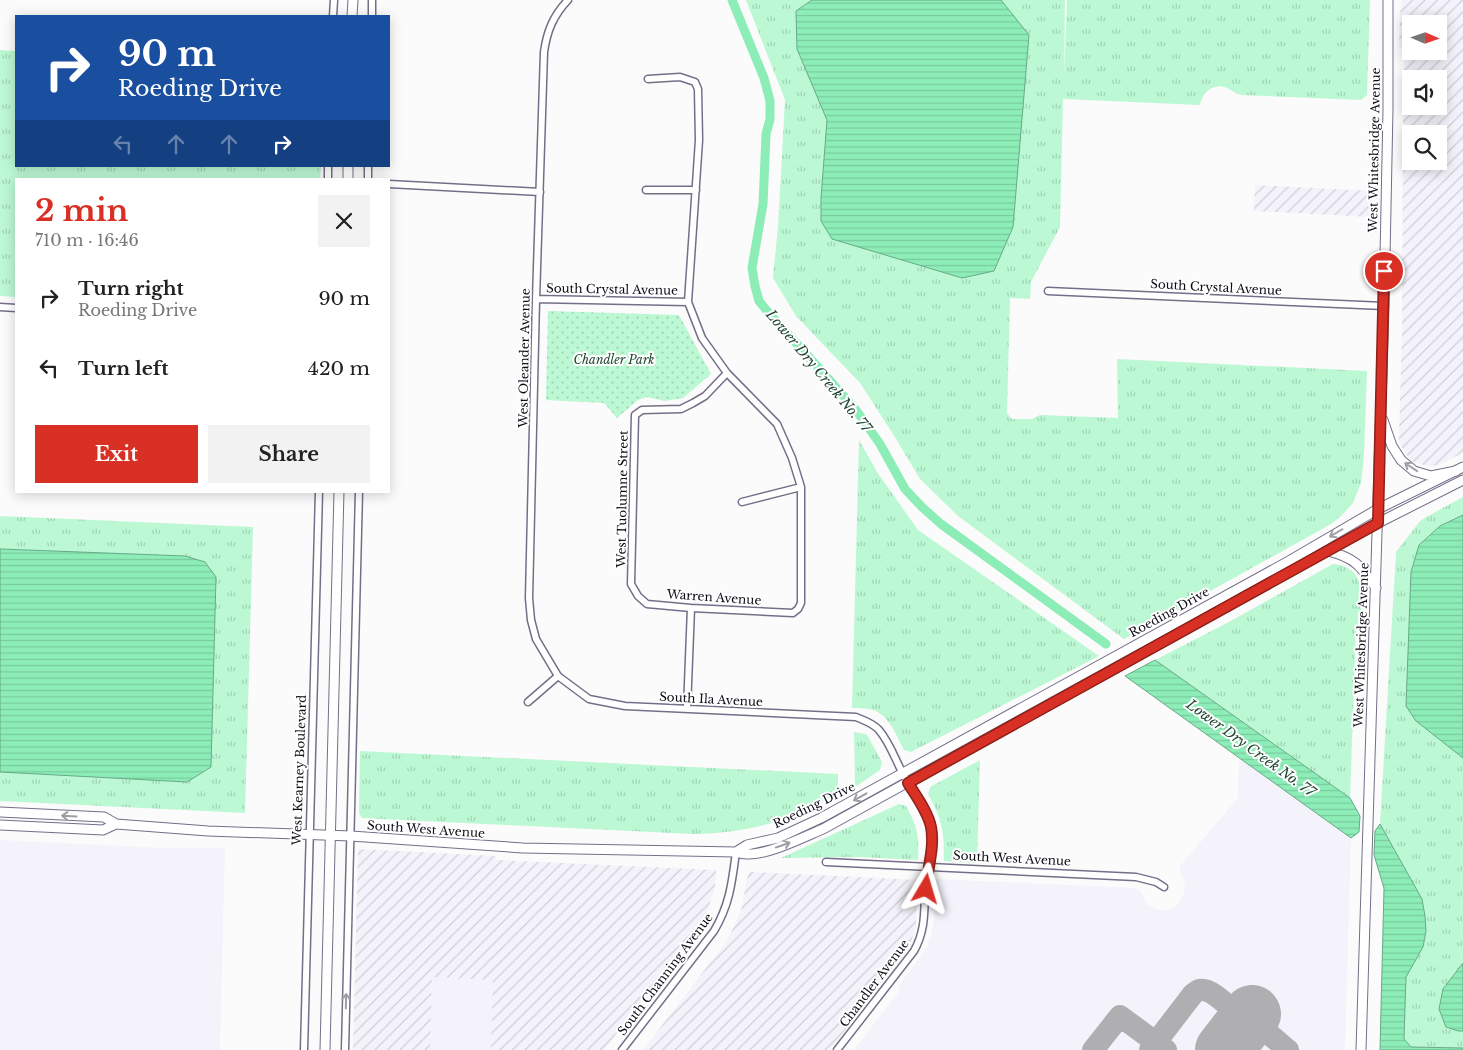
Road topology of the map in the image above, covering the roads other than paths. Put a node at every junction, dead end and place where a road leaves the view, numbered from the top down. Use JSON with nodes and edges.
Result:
{"nodes":[{"id":1,"x":334,"y":0,"type":"edge"},
{"id":2,"x":353,"y":0,"type":"edge"},
{"id":3,"x":372,"y":0,"type":"edge"},
{"id":4,"x":568,"y":0,"type":"edge"},
{"id":5,"x":1388,"y":0,"type":"edge"},
{"id":6,"x":333,"y":15,"type":"edge"},
{"id":7,"x":352,"y":15,"type":"edge"},
{"id":8,"x":372,"y":15,"type":"edge"},
{"id":9,"x":648,"y":79,"type":"dead end"},
{"id":10,"x":390,"y":184,"type":"edge"},
{"id":11,"x":646,"y":190,"type":"dead end"},
{"id":12,"x":696,"y":190,"type":"junction"},
{"id":13,"x":540,"y":192,"type":"junction"},
{"id":14,"x":1048,"y":291,"type":"dead end"},
{"id":15,"x":536,"y":298,"type":"junction"},
{"id":16,"x":688,"y":302,"type":"junction"},
{"id":17,"x":1384,"y":306,"type":"junction"},
{"id":18,"x":0,"y":307,"type":"edge"},
{"id":19,"x":15,"y":308,"type":"edge"},
{"id":20,"x":726,"y":373,"type":"junction"},
{"id":21,"x":1381,"y":411,"type":"junction"},
{"id":22,"x":1460,"y":469,"type":"edge"},
{"id":23,"x":1463,"y":480,"type":"edge"},
{"id":24,"x":801,"y":487,"type":"junction"},
{"id":25,"x":320,"y":493,"type":"edge"},
{"id":26,"x":339,"y":493,"type":"edge"},
{"id":27,"x":360,"y":493,"type":"edge"},
{"id":28,"x":742,"y":502,"type":"dead end"},
{"id":29,"x":1378,"y":509,"type":"junction"},
{"id":30,"x":1378,"y":523,"type":"junction"},
{"id":31,"x":1328,"y":551,"type":"junction"},
{"id":32,"x":631,"y":584,"type":"joint"},
{"id":33,"x":1376,"y":588,"type":"junction"},
{"id":34,"x":690,"y":608,"type":"junction"},
{"id":35,"x":558,"y":676,"type":"junction"},
{"id":36,"x":528,"y":702,"type":"dead end"},
{"id":37,"x":687,"y":708,"type":"junction"},
{"id":38,"x":870,"y":722,"type":"joint"},
{"id":39,"x":903,"y":773,"type":"junction"},
{"id":40,"x":908,"y":783,"type":"junction"},
{"id":41,"x":0,"y":812,"type":"edge"},
{"id":42,"x":116,"y":824,"type":"junction"},
{"id":43,"x":0,"y":825,"type":"edge"},
{"id":44,"x":310,"y":835,"type":"junction"},
{"id":45,"x":331,"y":836,"type":"junction"},
{"id":46,"x":350,"y":836,"type":"junction"},
{"id":47,"x":736,"y":852,"type":"junction"},
{"id":48,"x":826,"y":862,"type":"dead end"},
{"id":49,"x":928,"y":866,"type":"junction"},
{"id":50,"x":1164,"y":887,"type":"dead end"},
{"id":51,"x":304,"y":1050,"type":"edge"},
{"id":52,"x":325,"y":1050,"type":"edge"},
{"id":53,"x":345,"y":1050,"type":"edge"},
{"id":54,"x":622,"y":1050,"type":"edge"},
{"id":55,"x":838,"y":1050,"type":"edge"},
{"id":56,"x":1361,"y":1050,"type":"edge"}],
"edges":[{"from":1,"to":6,"type":"street"},
{"from":2,"to":7,"type":"street"},
{"from":3,"to":8,"type":"street"},
{"from":4,"to":13,"type":"street","name":"West Oleander Avenue"},
{"from":5,"to":17,"type":"street","name":"West Whitesbridge Avenue"},
{"from":9,"to":12,"type":"street"},
{"from":10,"to":13,"type":"street"},
{"from":11,"to":12,"type":"street"},
{"from":12,"to":16,"type":"street"},
{"from":13,"to":15,"type":"street","name":"West Oleander Avenue"},
{"from":14,"to":17,"type":"street","name":"South Crystal Avenue"},
{"from":15,"to":16,"type":"street","name":"South Crystal Avenue"},
{"from":15,"to":35,"type":"street","name":"West Oleander Avenue"},
{"from":16,"to":20,"type":"street"},
{"from":17,"to":21,"type":"street","name":"West Whitesbridge Avenue"},
{"from":18,"to":19,"type":"street"},
{"from":20,"to":24,"type":"street"},
{"from":20,"to":32,"type":"street","name":"West Tuolumne Street"},
{"from":22,"to":21,"type":"street","one_way":true},
{"from":21,"to":29,"type":"street","name":"West Whitesbridge Avenue"},
{"from":22,"to":29,"type":"street","name":"Roeding Drive"},
{"from":23,"to":30,"type":"street","name":"Roeding Drive"},
{"from":24,"to":28,"type":"street"},
{"from":24,"to":34,"type":"street","name":"Warren Avenue"},
{"from":25,"to":44,"type":"street","name":"West Kearney Boulevard"},
{"from":26,"to":45,"type":"street"},
{"from":27,"to":46,"type":"street"},
{"from":29,"to":30,"type":"street","name":"West Whitesbridge Avenue"},
{"from":29,"to":39,"type":"street","name":"Roeding Drive","one_way":true},
{"from":30,"to":31,"type":"street","name":"Roeding Drive"},
{"from":30,"to":33,"type":"street","name":"West Whitesbridge Avenue"},
{"from":31,"to":33,"type":"street"},
{"from":31,"to":40,"type":"street","name":"Roeding Drive"},
{"from":32,"to":34,"type":"street","name":"Warren Avenue"},
{"from":33,"to":56,"type":"street","name":"West Whitesbridge Avenue"},
{"from":34,"to":37,"type":"street"},
{"from":35,"to":36,"type":"street"},
{"from":35,"to":37,"type":"street","name":"South Ila Avenue"},
{"from":37,"to":38,"type":"street","name":"South Ila Avenue"},
{"from":38,"to":39,"type":"street","name":"Chandler Avenue"},
{"from":39,"to":40,"type":"street","name":"Chandler Avenue"},
{"from":39,"to":47,"type":"street","name":"Roeding Drive","one_way":true},
{"from":47,"to":40,"type":"street","name":"Roeding Drive","one_way":true},
{"from":40,"to":49,"type":"street","name":"Chandler Avenue"},
{"from":42,"to":41,"type":"street","name":"South West Avenue","one_way":true},
{"from":42,"to":43,"type":"street","name":"South West Avenue"},
{"from":42,"to":44,"type":"street","name":"South West Avenue"},
{"from":44,"to":45,"type":"street","name":"South West Avenue"},
{"from":44,"to":51,"type":"street","name":"West Kearney Boulevard"},
{"from":45,"to":46,"type":"street","name":"South West Avenue"},
{"from":45,"to":52,"type":"street"},
{"from":46,"to":47,"type":"street","name":"South West Avenue"},
{"from":53,"to":46,"type":"street","one_way":true},
{"from":47,"to":54,"type":"street","name":"South Channing Avenue"},
{"from":48,"to":49,"type":"street","name":"South West Avenue"},
{"from":49,"to":50,"type":"street","name":"South West Avenue"},
{"from":49,"to":55,"type":"street","name":"Chandler Avenue"}]}
